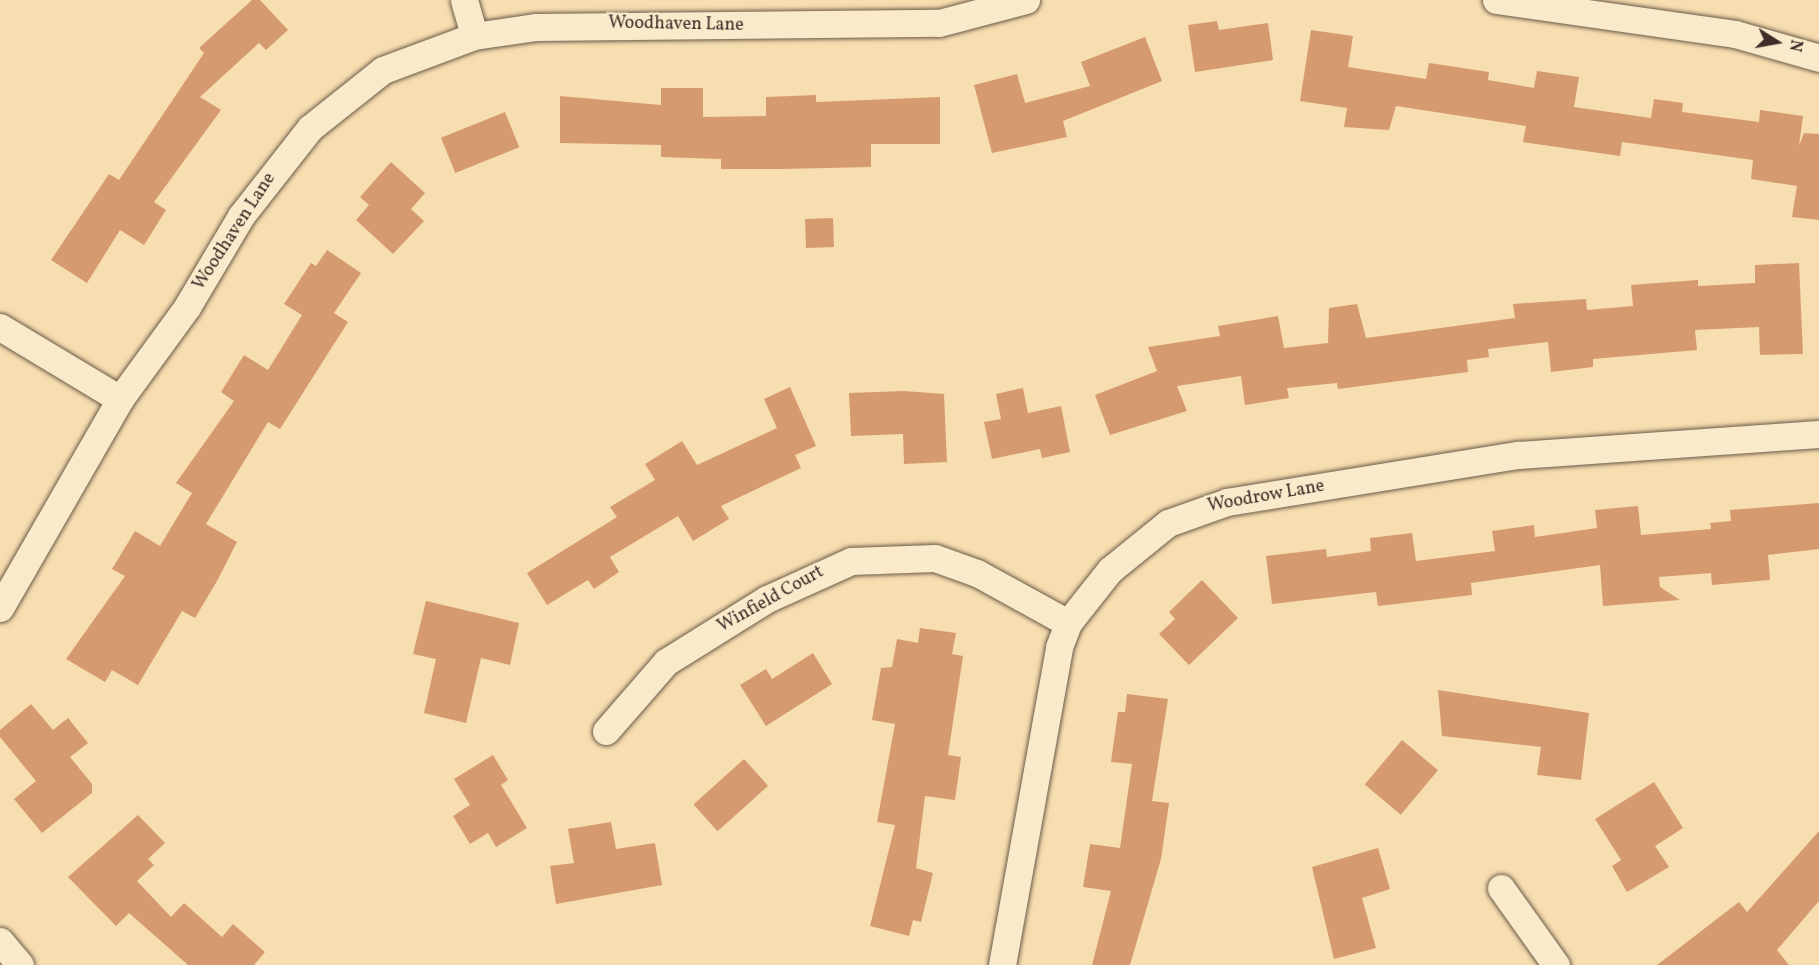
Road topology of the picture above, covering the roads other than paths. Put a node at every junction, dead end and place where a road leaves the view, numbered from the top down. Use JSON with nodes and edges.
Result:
{"nodes":[{"id":1,"x":464,"y":0,"type":"edge"},
{"id":2,"x":1026,"y":0,"type":"edge"},
{"id":3,"x":1496,"y":0,"type":"edge"},
{"id":4,"x":1569,"y":6,"type":"edge"},
{"id":5,"x":474,"y":36,"type":"junction"},
{"id":6,"x":1819,"y":58,"type":"edge"},
{"id":7,"x":0,"y":327,"type":"edge"},
{"id":8,"x":120,"y":399,"type":"junction"},
{"id":9,"x":1819,"y":434,"type":"edge"},
{"id":10,"x":0,"y":608,"type":"edge"},
{"id":11,"x":1068,"y":623,"type":"junction"},
{"id":12,"x":606,"y":731,"type":"dead end"},
{"id":13,"x":1501,"y":888,"type":"dead end"},
{"id":14,"x":0,"y":941,"type":"edge"},
{"id":15,"x":20,"y":965,"type":"edge"},
{"id":16,"x":1002,"y":965,"type":"edge"},
{"id":17,"x":1556,"y":965,"type":"edge"}],
"edges":[{"from":1,"to":5,"type":"street"},
{"from":2,"to":5,"type":"street","name":"Woodhaven Lane"},
{"from":3,"to":4,"type":"street"},
{"from":4,"to":6,"type":"street"},
{"from":5,"to":8,"type":"street","name":"Woodhaven Lane"},
{"from":7,"to":8,"type":"street"},
{"from":8,"to":10,"type":"street","name":"Woodhaven Lane"},
{"from":9,"to":11,"type":"street","name":"Woodrow Lane"},
{"from":11,"to":12,"type":"street","name":"Winfield Court"},
{"from":11,"to":16,"type":"street","name":"Woodrow Lane"},
{"from":13,"to":17,"type":"street"},
{"from":14,"to":15,"type":"street"}]}
